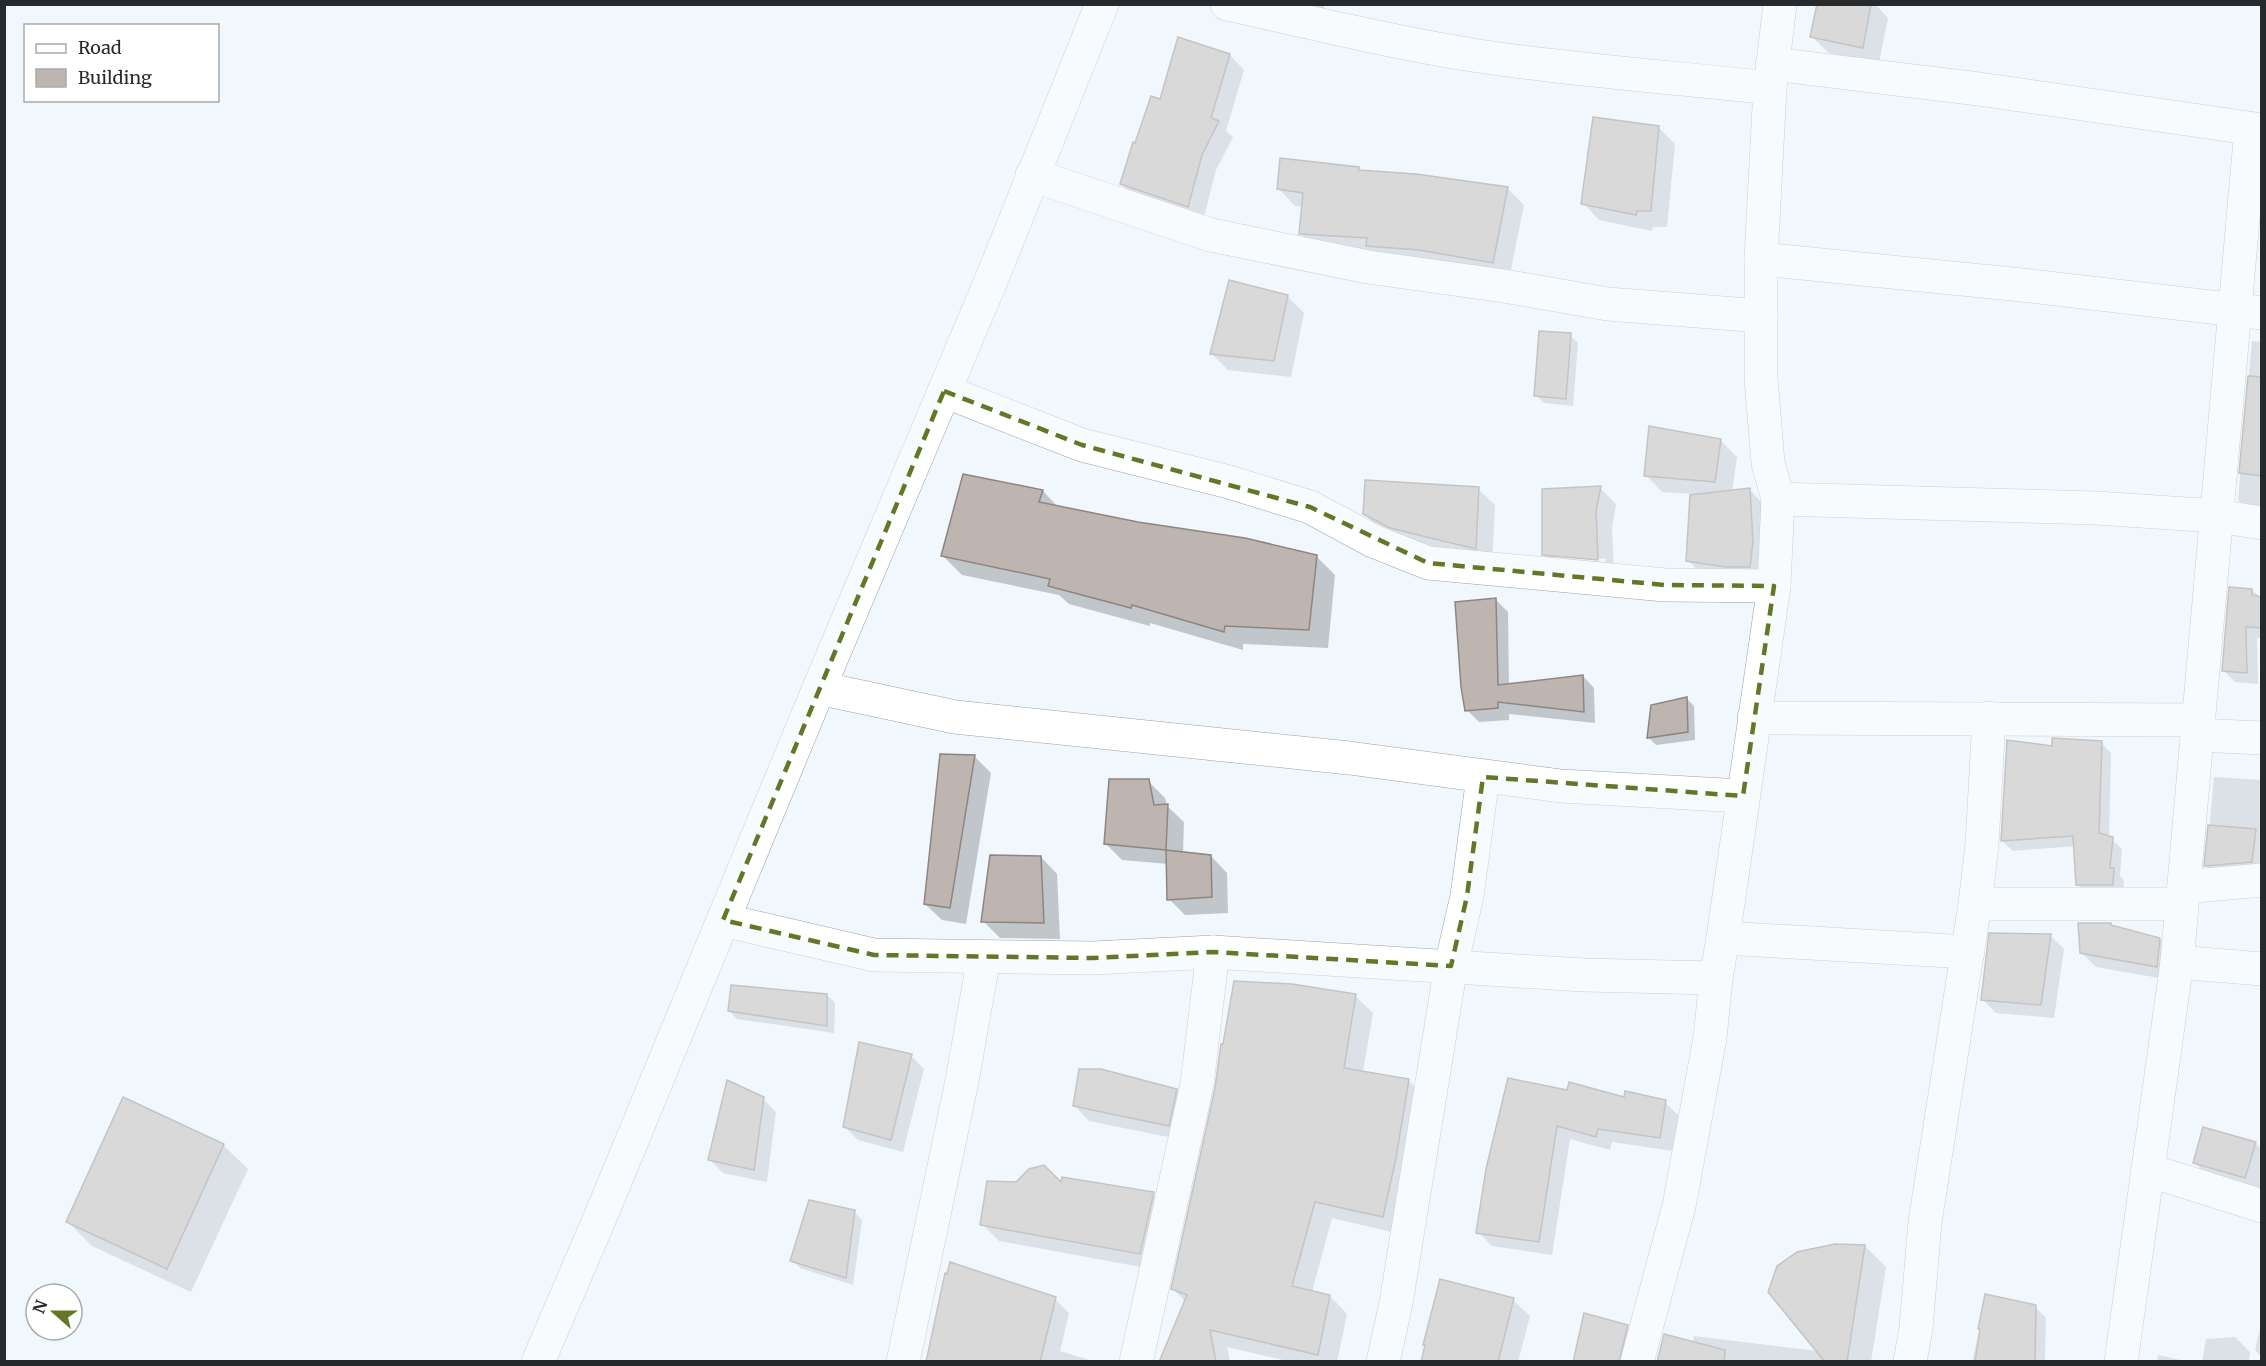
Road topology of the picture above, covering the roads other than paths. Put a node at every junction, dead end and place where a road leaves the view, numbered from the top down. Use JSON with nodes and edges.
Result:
{"nodes":[{"id":1,"x":1102,"y":4,"type":"edge"},
{"id":2,"x":1227,"y":4,"type":"edge"},
{"id":3,"x":1780,"y":4,"type":"edge"},
{"id":4,"x":1771,"y":76,"type":"junction"},
{"id":5,"x":2256,"y":129,"type":"edge"},
{"id":6,"x":1032,"y":175,"type":"junction"},
{"id":7,"x":1761,"y":259,"type":"junction"},
{"id":8,"x":2249,"y":311,"type":"edge"},
{"id":9,"x":1761,"y":315,"type":"junction"},
{"id":10,"x":944,"y":391,"type":"junction"},
{"id":11,"x":1778,"y":499,"type":"junction"},
{"id":12,"x":2217,"y":516,"type":"junction"},
{"id":13,"x":2262,"y":523,"type":"edge"},
{"id":14,"x":1774,"y":586,"type":"junction"},
{"id":15,"x":819,"y":688,"type":"junction"},
{"id":16,"x":1754,"y":718,"type":"junction"},
{"id":17,"x":1989,"y":718,"type":"junction"},
{"id":18,"x":2198,"y":727,"type":"junction"},
{"id":19,"x":2262,"y":738,"type":"edge"},
{"id":20,"x":1483,"y":777,"type":"junction"},
{"id":21,"x":1743,"y":796,"type":"junction"},
{"id":22,"x":2262,"y":880,"type":"edge"},
{"id":23,"x":2183,"y":895,"type":"junction"},
{"id":24,"x":1975,"y":904,"type":"junction"},
{"id":25,"x":723,"y":920,"type":"junction"},
{"id":26,"x":1723,"y":938,"type":"junction"},
{"id":27,"x":1213,"y":952,"type":"junction"},
{"id":28,"x":1968,"y":952,"type":"junction"},
{"id":29,"x":984,"y":957,"type":"junction"},
{"id":30,"x":2177,"y":962,"type":"junction"},
{"id":31,"x":1451,"y":966,"type":"junction"},
{"id":32,"x":2262,"y":969,"type":"edge"},
{"id":33,"x":1716,"y":978,"type":"junction"},
{"id":34,"x":2148,"y":1170,"type":"junction"},
{"id":35,"x":2262,"y":1206,"type":"edge"},
{"id":36,"x":538,"y":1362,"type":"edge"},
{"id":37,"x":903,"y":1362,"type":"edge"},
{"id":38,"x":1136,"y":1362,"type":"edge"},
{"id":39,"x":1383,"y":1362,"type":"edge"},
{"id":40,"x":1637,"y":1362,"type":"edge"},
{"id":41,"x":1910,"y":1362,"type":"edge"},
{"id":42,"x":2121,"y":1362,"type":"edge"}],
"edges":[{"from":1,"to":6,"type":"street"},
{"from":2,"to":4,"type":"street"},
{"from":3,"to":4,"type":"street"},
{"from":4,"to":5,"type":"street"},
{"from":4,"to":7,"type":"street"},
{"from":5,"to":8,"type":"street"},
{"from":6,"to":9,"type":"street"},
{"from":6,"to":10,"type":"street"},
{"from":7,"to":8,"type":"street"},
{"from":7,"to":9,"type":"street"},
{"from":8,"to":12,"type":"street"},
{"from":9,"to":11,"type":"street"},
{"from":10,"to":14,"type":"street"},
{"from":10,"to":15,"type":"street"},
{"from":11,"to":12,"type":"street"},
{"from":11,"to":14,"type":"street"},
{"from":12,"to":13,"type":"street"},
{"from":12,"to":18,"type":"street"},
{"from":14,"to":16,"type":"street"},
{"from":15,"to":20,"type":"street"},
{"from":15,"to":25,"type":"street"},
{"from":16,"to":17,"type":"street"},
{"from":16,"to":21,"type":"street"},
{"from":17,"to":18,"type":"street"},
{"from":17,"to":24,"type":"street"},
{"from":18,"to":19,"type":"street"},
{"from":18,"to":23,"type":"street"},
{"from":20,"to":21,"type":"street"},
{"from":20,"to":31,"type":"street"},
{"from":21,"to":26,"type":"street"},
{"from":22,"to":23,"type":"street"},
{"from":23,"to":24,"type":"street"},
{"from":23,"to":30,"type":"street"},
{"from":24,"to":28,"type":"street"},
{"from":25,"to":29,"type":"street"},
{"from":25,"to":36,"type":"street"},
{"from":26,"to":28,"type":"street"},
{"from":26,"to":33,"type":"street"},
{"from":27,"to":29,"type":"street"},
{"from":27,"to":31,"type":"street"},
{"from":27,"to":38,"type":"street"},
{"from":28,"to":41,"type":"street"},
{"from":29,"to":37,"type":"street"},
{"from":30,"to":32,"type":"street"},
{"from":30,"to":34,"type":"street"},
{"from":31,"to":33,"type":"street"},
{"from":31,"to":39,"type":"street"},
{"from":33,"to":40,"type":"street"},
{"from":34,"to":35,"type":"street"},
{"from":34,"to":42,"type":"street"}]}
